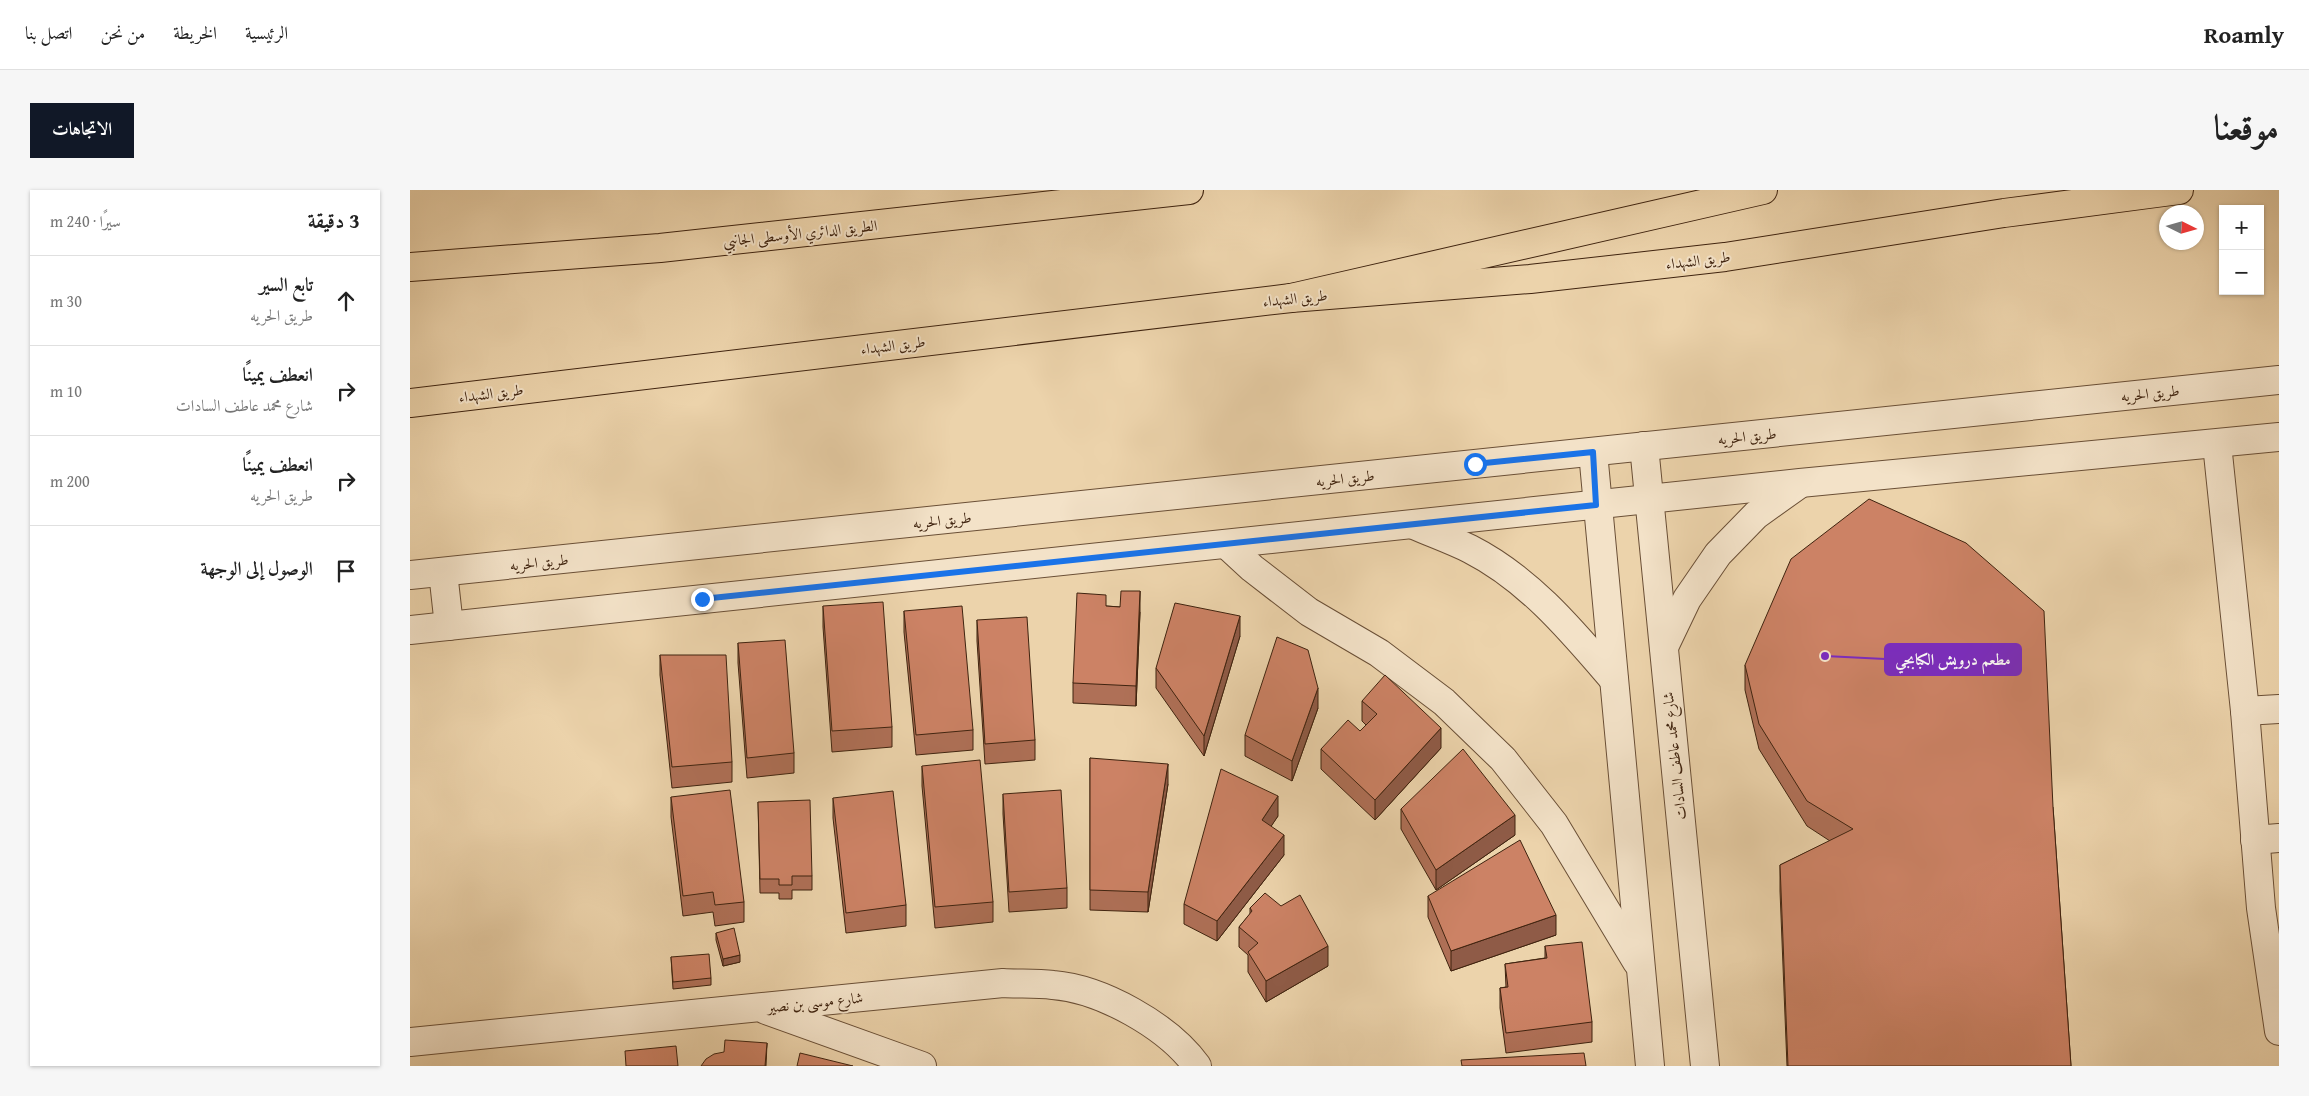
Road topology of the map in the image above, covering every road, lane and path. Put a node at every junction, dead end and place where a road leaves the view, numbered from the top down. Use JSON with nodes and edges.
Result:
{"nodes":[{"id":1,"x":1190,"y":190,"type":"edge"},
{"id":2,"x":1763,"y":190,"type":"edge"},
{"id":3,"x":2179,"y":190,"type":"edge"},
{"id":4,"x":410,"y":267,"type":"edge"},
{"id":5,"x":1292,"y":298,"type":"junction"},
{"id":6,"x":2279,"y":380,"type":"edge"},
{"id":7,"x":410,"y":403,"type":"edge"},
{"id":8,"x":2279,"y":437,"type":"edge"},
{"id":9,"x":2217,"y":444,"type":"junction"},
{"id":10,"x":1644,"y":446,"type":"junction"},
{"id":11,"x":1593,"y":452,"type":"junction"},
{"id":12,"x":1800,"y":483,"type":"junction"},
{"id":13,"x":1649,"y":499,"type":"junction"},
{"id":14,"x":1596,"y":505,"type":"junction"},
{"id":15,"x":1412,"y":524,"type":"junction"},
{"id":16,"x":1226,"y":544,"type":"junction"},
{"id":17,"x":443,"y":572,"type":"junction"},
{"id":18,"x":410,"y":575,"type":"edge"},
{"id":19,"x":449,"y":626,"type":"junction"},
{"id":20,"x":410,"y":630,"type":"edge"},
{"id":21,"x":1664,"y":649,"type":"junction"},
{"id":22,"x":1614,"y":680,"type":"junction"},
{"id":23,"x":2279,"y":709,"type":"edge"},
{"id":24,"x":2245,"y":711,"type":"junction"},
{"id":25,"x":2267,"y":839,"type":"edge"},
{"id":26,"x":2270,"y":908,"type":"edge"},
{"id":27,"x":1641,"y":970,"type":"junction"},
{"id":28,"x":2276,"y":984,"type":"edge"},
{"id":29,"x":758,"y":1007,"type":"junction"},
{"id":30,"x":2279,"y":1031,"type":"edge"},
{"id":31,"x":410,"y":1042,"type":"edge"},
{"id":32,"x":922,"y":1066,"type":"edge"},
{"id":33,"x":1197,"y":1066,"type":"edge"},
{"id":34,"x":1650,"y":1066,"type":"edge"},
{"id":35,"x":1705,"y":1066,"type":"edge"}],
"edges":[{"from":1,"to":4,"type":"main road","name":"الطريق الدائري الأوسطى الجانبي"},
{"from":2,"to":5,"type":"main road"},
{"from":3,"to":5,"type":"main road","name":"طريق الشهداء"},
{"from":5,"to":7,"type":"main road","name":"طريق الشهداء"},
{"from":6,"to":10,"type":"street","name":"طريق الحريه"},
{"from":8,"to":9,"type":"street"},
{"from":9,"to":12,"type":"street"},
{"from":9,"to":24,"type":"street"},
{"from":10,"to":11,"type":"street","name":"طريق الحريه"},
{"from":10,"to":13,"type":"street","name":"شارع محمد عاطف السادات"},
{"from":11,"to":14,"type":"street"},
{"from":11,"to":17,"type":"street","name":"طريق الحريه"},
{"from":12,"to":13,"type":"street"},
{"from":12,"to":21,"type":"street"},
{"from":13,"to":14,"type":"street"},
{"from":13,"to":21,"type":"street","name":"شارع محمد عاطف السادات"},
{"from":14,"to":15,"type":"street"},
{"from":14,"to":22,"type":"street"},
{"from":15,"to":16,"type":"street"},
{"from":15,"to":22,"type":"street"},
{"from":16,"to":19,"type":"street"},
{"from":16,"to":27,"type":"street"},
{"from":17,"to":18,"type":"street","name":"طريق الحريه"},
{"from":17,"to":19,"type":"street"},
{"from":19,"to":20,"type":"street"},
{"from":21,"to":35,"type":"street","name":"شارع محمد عاطف السادات"},
{"from":22,"to":27,"type":"street"},
{"from":23,"to":24,"type":"street"},
{"from":24,"to":25,"type":"street"},
{"from":25,"to":26,"type":"street"},
{"from":26,"to":28,"type":"street"},
{"from":27,"to":34,"type":"street"},
{"from":28,"to":30,"type":"street"},
{"from":29,"to":31,"type":"street","name":"شارع موسى بن نصير"},
{"from":29,"to":32,"type":"street"},
{"from":29,"to":33,"type":"street","name":"شارع موسى بن نصير"}]}
